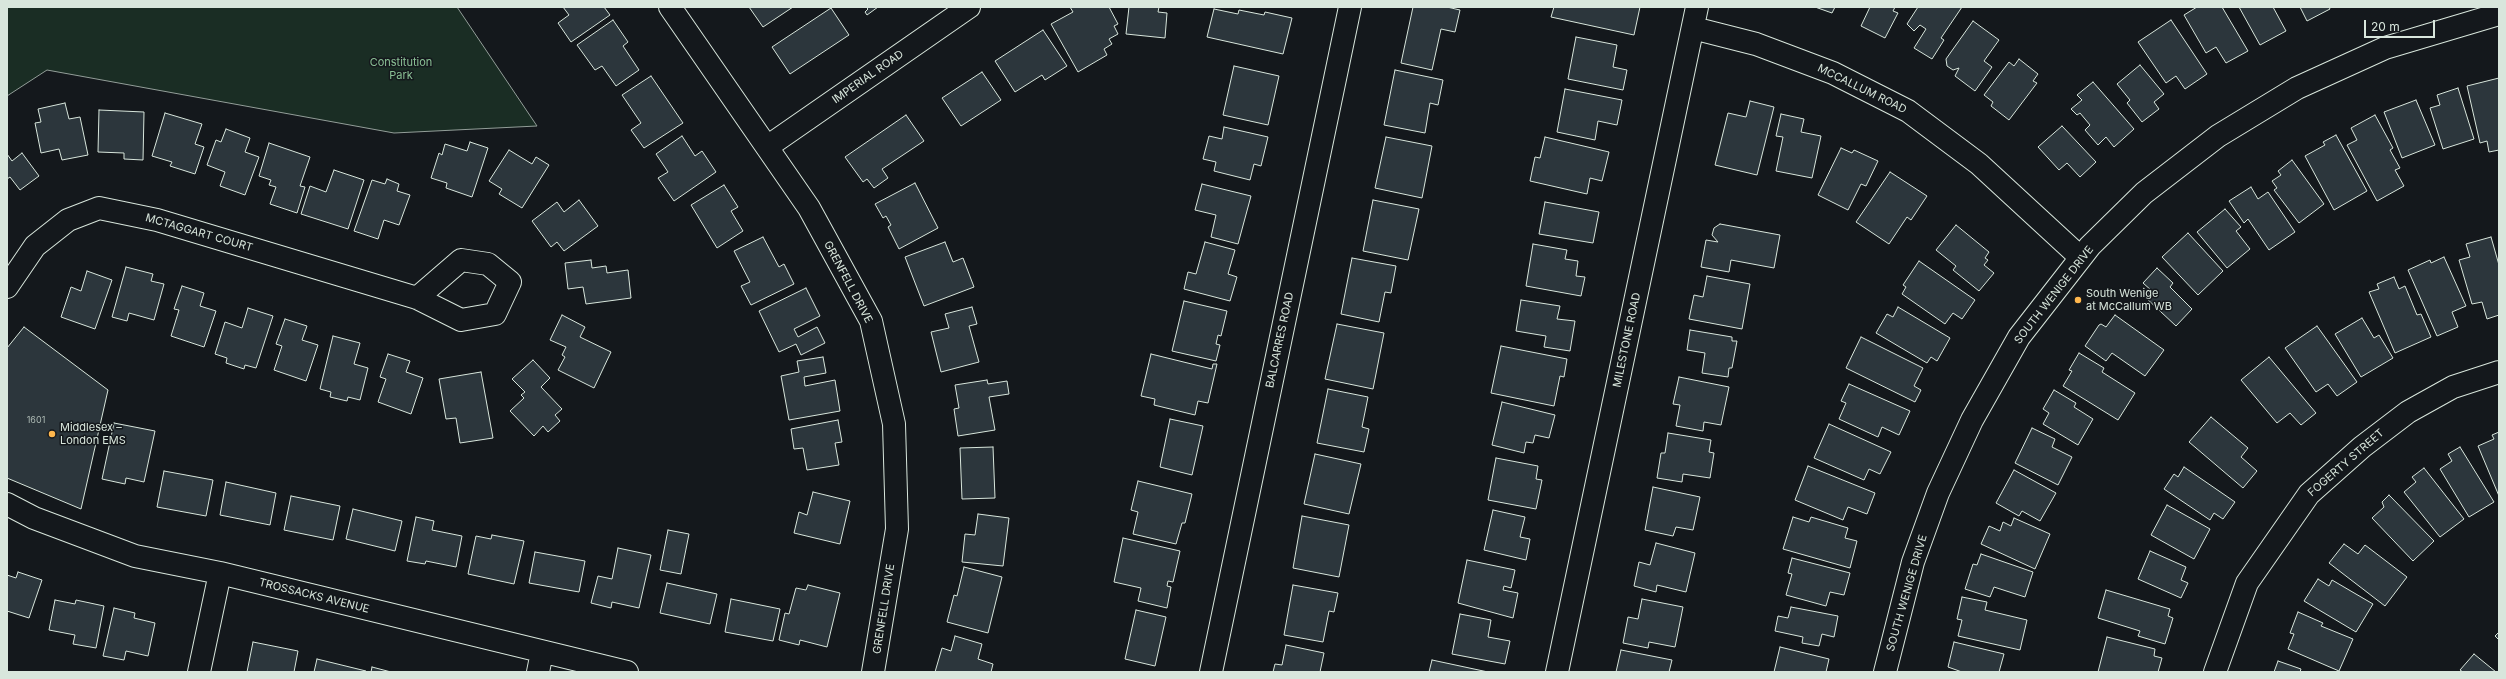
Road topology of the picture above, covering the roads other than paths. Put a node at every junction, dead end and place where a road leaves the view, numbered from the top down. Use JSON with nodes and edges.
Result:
{"nodes":[{"id":1,"x":670,"y":7,"type":"edge"},
{"id":2,"x":969,"y":7,"type":"edge"},
{"id":3,"x":1350,"y":7,"type":"edge"},
{"id":4,"x":2499,"y":14,"type":"edge"},
{"id":5,"x":1695,"y":17,"type":"edge"},
{"id":6,"x":767,"y":147,"type":"junction"},
{"id":7,"x":2080,"y":257,"type":"junction"},
{"id":8,"x":7,"y":287,"type":"edge"},
{"id":9,"x":417,"y":298,"type":"dead end"},
{"id":10,"x":2499,"y":372,"type":"edge"},
{"id":11,"x":7,"y":504,"type":"edge"},
{"id":12,"x":220,"y":573,"type":"junction"},
{"id":13,"x":540,"y":662,"type":"edge"},
{"id":14,"x":200,"y":672,"type":"edge"},
{"id":15,"x":627,"y":672,"type":"edge"},
{"id":16,"x":873,"y":672,"type":"edge"},
{"id":17,"x":1211,"y":672,"type":"edge"},
{"id":18,"x":1556,"y":672,"type":"edge"},
{"id":19,"x":1885,"y":672,"type":"edge"},
{"id":20,"x":2215,"y":672,"type":"edge"}],
"edges":[{"from":1,"to":6,"type":"street","name":"GRENFELL DRIVE"},
{"from":2,"to":6,"type":"street","name":"IMPERIAL ROAD"},
{"from":3,"to":17,"type":"street","name":"BALCARRES ROAD"},
{"from":4,"to":7,"type":"street","name":"SOUTH WENIGE DRIVE"},
{"from":5,"to":7,"type":"street","name":"MCCALLUM ROAD"},
{"from":5,"to":18,"type":"street","name":"MILESTONE ROAD"},
{"from":6,"to":16,"type":"street","name":"GRENFELL DRIVE"},
{"from":7,"to":19,"type":"street","name":"SOUTH WENIGE DRIVE"},
{"from":8,"to":9,"type":"street","name":"MCTAGGART COURT"},
{"from":10,"to":20,"type":"street","name":"FOGERTY STREET"},
{"from":11,"to":12,"type":"street","name":"TROSSACKS AVENUE"},
{"from":12,"to":13,"type":"street","name":"TROSSACKS AVENUE"},
{"from":12,"to":14,"type":"street"},
{"from":13,"to":15,"type":"street","name":"TROSSACKS AVENUE"}]}
